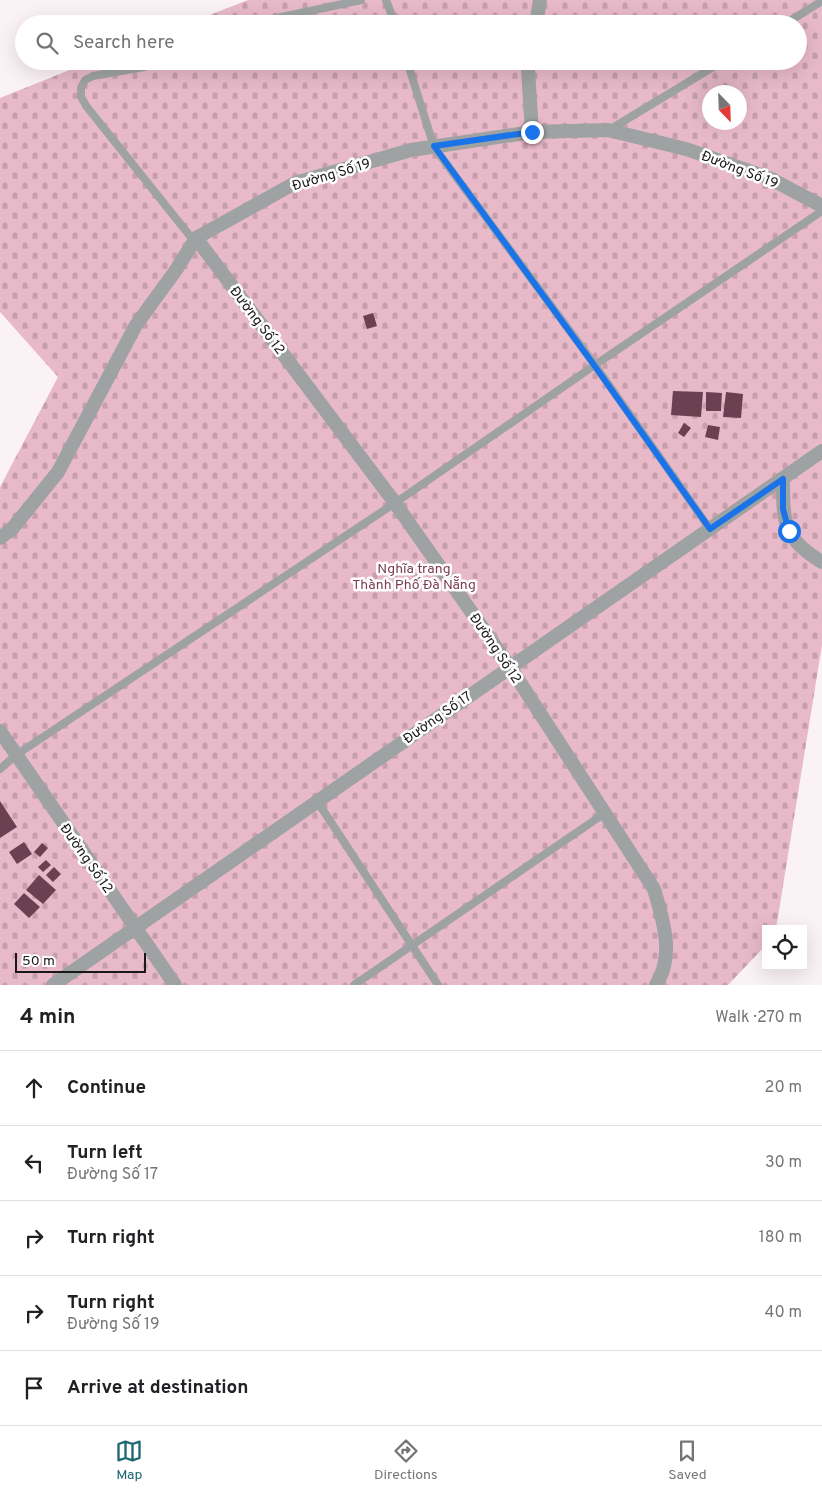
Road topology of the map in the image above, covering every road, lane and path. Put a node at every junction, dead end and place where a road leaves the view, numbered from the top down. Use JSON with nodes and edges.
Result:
{"nodes":[{"id":1,"x":361,"y":0,"type":"edge"},
{"id":2,"x":386,"y":0,"type":"edge"},
{"id":3,"x":540,"y":0,"type":"edge"},
{"id":4,"x":822,"y":1,"type":"edge"},
{"id":5,"x":292,"y":15,"type":"edge"},
{"id":6,"x":392,"y":15,"type":"edge"},
{"id":7,"x":538,"y":15,"type":"edge"},
{"id":8,"x":799,"y":15,"type":"edge"},
{"id":9,"x":127,"y":70,"type":"edge"},
{"id":10,"x":410,"y":70,"type":"edge"},
{"id":11,"x":528,"y":70,"type":"edge"},
{"id":12,"x":708,"y":70,"type":"edge"},
{"id":13,"x":608,"y":130,"type":"junction"},
{"id":14,"x":532,"y":132,"type":"junction"},
{"id":15,"x":434,"y":146,"type":"junction"},
{"id":16,"x":822,"y":206,"type":"edge"},
{"id":17,"x":822,"y":211,"type":"edge"},
{"id":18,"x":195,"y":239,"type":"junction"},
{"id":19,"x":594,"y":365,"type":"junction"},
{"id":20,"x":822,"y":452,"type":"edge"},
{"id":21,"x":783,"y":479,"type":"junction"},
{"id":22,"x":395,"y":503,"type":"junction"},
{"id":23,"x":710,"y":529,"type":"junction"},
{"id":24,"x":0,"y":538,"type":"edge"},
{"id":25,"x":822,"y":562,"type":"edge"},
{"id":26,"x":510,"y":667,"type":"junction"},
{"id":27,"x":0,"y":731,"type":"edge"},
{"id":28,"x":16,"y":755,"type":"junction"},
{"id":29,"x":0,"y":769,"type":"edge"},
{"id":30,"x":317,"y":801,"type":"junction"},
{"id":31,"x":605,"y":813,"type":"junction"},
{"id":32,"x":136,"y":928,"type":"junction"},
{"id":33,"x":413,"y":944,"type":"junction"},
{"id":34,"x":54,"y":985,"type":"edge"},
{"id":35,"x":174,"y":985,"type":"edge"},
{"id":36,"x":354,"y":985,"type":"edge"},
{"id":37,"x":438,"y":985,"type":"edge"},
{"id":38,"x":656,"y":985,"type":"edge"}],
"edges":[{"from":1,"to":5,"type":"lane"},
{"from":2,"to":6,"type":"lane"},
{"from":3,"to":7,"type":"street"},
{"from":4,"to":8,"type":"lane"},
{"from":9,"to":18,"type":"lane"},
{"from":10,"to":15,"type":"lane"},
{"from":11,"to":14,"type":"street"},
{"from":12,"to":13,"type":"lane"},
{"from":13,"to":14,"type":"street","name":"Đường Số 19"},
{"from":13,"to":16,"type":"street","name":"Đường Số 19"},
{"from":14,"to":15,"type":"street","name":"Đường Số 19"},
{"from":15,"to":18,"type":"street","name":"Đường Số 19"},
{"from":15,"to":19,"type":"lane"},
{"from":17,"to":19,"type":"lane"},
{"from":18,"to":22,"type":"street","name":"Đường Số 12"},
{"from":18,"to":24,"type":"street","name":"Đường Số 19"},
{"from":19,"to":22,"type":"lane"},
{"from":19,"to":23,"type":"lane"},
{"from":20,"to":21,"type":"street","name":"Đường Số 17"},
{"from":21,"to":23,"type":"street","name":"Đường Số 17"},
{"from":21,"to":25,"type":"street"},
{"from":22,"to":26,"type":"street","name":"Đường Số 12"},
{"from":22,"to":28,"type":"lane"},
{"from":23,"to":26,"type":"street","name":"Đường Số 17"},
{"from":26,"to":30,"type":"street","name":"Đường Số 17"},
{"from":26,"to":31,"type":"street","name":"Đường Số 12"},
{"from":27,"to":28,"type":"street","name":"Đường Số 12"},
{"from":28,"to":29,"type":"lane"},
{"from":28,"to":32,"type":"street","name":"Đường Số 12"},
{"from":30,"to":32,"type":"street","name":"Đường Số 17"},
{"from":30,"to":33,"type":"lane"},
{"from":31,"to":33,"type":"lane"},
{"from":31,"to":38,"type":"street","name":"Đường Số 12"},
{"from":32,"to":34,"type":"street","name":"Đường Số 17"},
{"from":32,"to":35,"type":"street","name":"Đường Số 12"},
{"from":33,"to":36,"type":"lane"},
{"from":33,"to":37,"type":"lane"}]}
